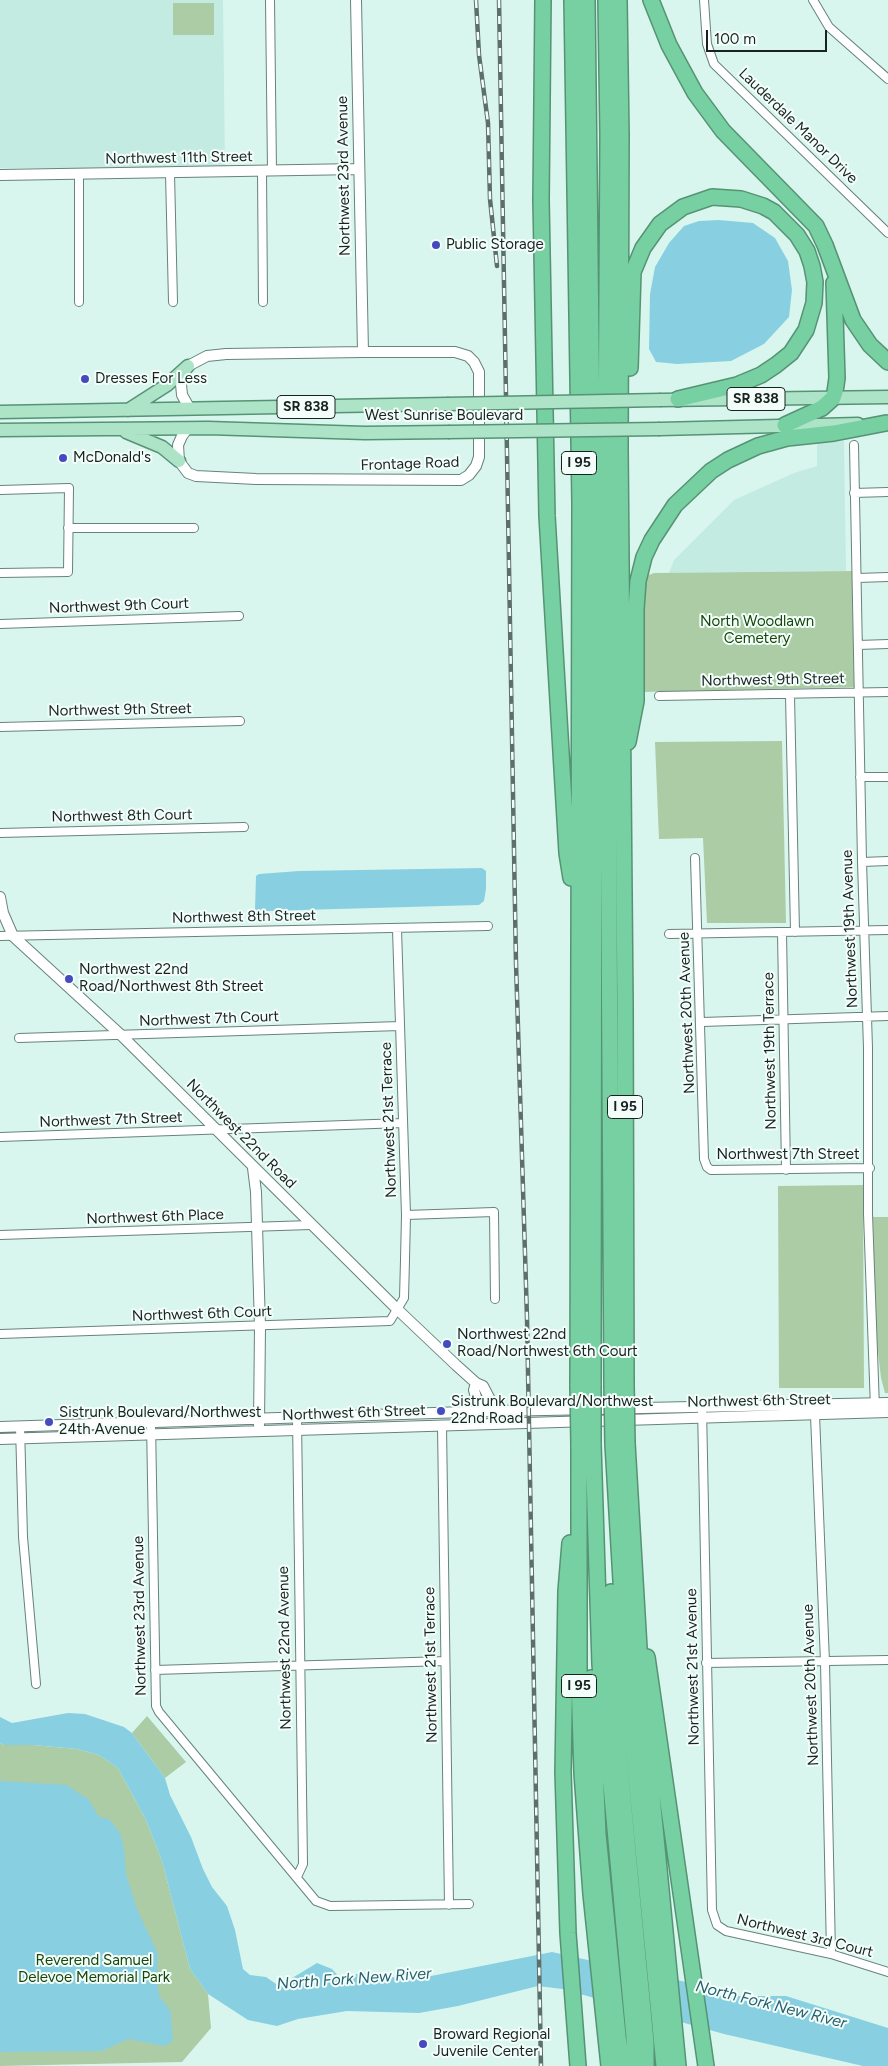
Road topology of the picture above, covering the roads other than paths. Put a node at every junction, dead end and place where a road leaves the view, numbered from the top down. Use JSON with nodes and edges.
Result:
{"nodes":[{"id":1,"x":270,"y":0,"type":"edge"},
{"id":2,"x":356,"y":0,"type":"edge"},
{"id":3,"x":543,"y":0,"type":"edge"},
{"id":4,"x":572,"y":0,"type":"edge"},
{"id":5,"x":587,"y":0,"type":"edge"},
{"id":6,"x":606,"y":0,"type":"edge"},
{"id":7,"x":619,"y":0,"type":"edge"},
{"id":8,"x":651,"y":0,"type":"edge"},
{"id":9,"x":704,"y":0,"type":"edge"},
{"id":10,"x":814,"y":0,"type":"edge"},
{"id":11,"x":887,"y":76,"type":"edge"},
{"id":12,"x":359,"y":169,"type":"junction"},
{"id":13,"x":267,"y":171,"type":"junction"},
{"id":14,"x":170,"y":172,"type":"junction"},
{"id":15,"x":78,"y":174,"type":"junction"},
{"id":16,"x":0,"y":175,"type":"edge"},
{"id":17,"x":888,"y":233,"type":"edge"},
{"id":18,"x":832,"y":264,"type":"junction"},
{"id":19,"x":79,"y":302,"type":"dead end"},
{"id":20,"x":173,"y":302,"type":"dead end"},
{"id":21,"x":263,"y":302,"type":"dead end"},
{"id":22,"x":363,"y":352,"type":"junction"},
{"id":23,"x":888,"y":362,"type":"edge"},
{"id":24,"x":188,"y":366,"type":"junction"},
{"id":25,"x":888,"y":397,"type":"edge"},
{"id":26,"x":833,"y":398,"type":"junction"},
{"id":27,"x":678,"y":399,"type":"junction"},
{"id":28,"x":545,"y":401,"type":"junction"},
{"id":29,"x":190,"y":409,"type":"junction"},
{"id":30,"x":127,"y":410,"type":"junction"},
{"id":31,"x":0,"y":412,"type":"edge"},
{"id":32,"x":887,"y":423,"type":"edge"},
{"id":33,"x":785,"y":425,"type":"junction"},
{"id":34,"x":188,"y":428,"type":"junction"},
{"id":35,"x":116,"y":429,"type":"junction"},
{"id":36,"x":0,"y":430,"type":"edge"},
{"id":37,"x":546,"y":432,"type":"junction"},
{"id":38,"x":854,"y":445,"type":"dead end"},
{"id":39,"x":620,"y":448,"type":"junction"},
{"id":40,"x":179,"y":461,"type":"junction"},
{"id":41,"x":0,"y":490,"type":"edge"},
{"id":42,"x":888,"y":492,"type":"edge"},
{"id":43,"x":854,"y":493,"type":"junction"},
{"id":44,"x":68,"y":528,"type":"junction"},
{"id":45,"x":194,"y":528,"type":"dead end"},
{"id":46,"x":0,"y":573,"type":"edge"},
{"id":47,"x":888,"y":577,"type":"edge"},
{"id":48,"x":857,"y":578,"type":"junction"},
{"id":49,"x":239,"y":616,"type":"dead end"},
{"id":50,"x":0,"y":624,"type":"edge"},
{"id":51,"x":888,"y":644,"type":"edge"},
{"id":52,"x":858,"y":645,"type":"junction"},
{"id":53,"x":859,"y":692,"type":"junction"},
{"id":54,"x":888,"y":692,"type":"edge"},
{"id":55,"x":790,"y":695,"type":"junction"},
{"id":56,"x":658,"y":696,"type":"dead end"},
{"id":57,"x":240,"y":721,"type":"dead end"},
{"id":58,"x":0,"y":727,"type":"edge"},
{"id":59,"x":622,"y":776,"type":"junction"},
{"id":60,"x":860,"y":777,"type":"junction"},
{"id":61,"x":888,"y":777,"type":"edge"},
{"id":62,"x":244,"y":827,"type":"dead end"},
{"id":63,"x":0,"y":833,"type":"edge"},
{"id":64,"x":695,"y":858,"type":"dead end"},
{"id":65,"x":888,"y":861,"type":"edge"},
{"id":66,"x":862,"y":862,"type":"junction"},
{"id":67,"x":0,"y":897,"type":"edge"},
{"id":68,"x":488,"y":926,"type":"dead end"},
{"id":69,"x":578,"y":927,"type":"junction"},
{"id":70,"x":397,"y":929,"type":"junction"},
{"id":71,"x":864,"y":930,"type":"junction"},
{"id":72,"x":888,"y":930,"type":"edge"},
{"id":73,"x":782,"y":932,"type":"junction"},
{"id":74,"x":795,"y":932,"type":"junction"},
{"id":75,"x":669,"y":934,"type":"dead end"},
{"id":76,"x":698,"y":934,"type":"junction"},
{"id":77,"x":0,"y":936,"type":"edge"},
{"id":78,"x":13,"y":936,"type":"junction"},
{"id":79,"x":888,"y":1016,"type":"edge"},
{"id":80,"x":866,"y":1018,"type":"junction"},
{"id":81,"x":783,"y":1020,"type":"junction"},
{"id":82,"x":702,"y":1022,"type":"junction"},
{"id":83,"x":400,"y":1026,"type":"junction"},
{"id":84,"x":122,"y":1036,"type":"junction"},
{"id":85,"x":19,"y":1038,"type":"dead end"},
{"id":86,"x":403,"y":1123,"type":"junction"},
{"id":87,"x":216,"y":1130,"type":"junction"},
{"id":88,"x":0,"y":1137,"type":"edge"},
{"id":89,"x":707,"y":1167,"type":"joint"},
{"id":90,"x":253,"y":1168,"type":"junction"},
{"id":91,"x":870,"y":1168,"type":"junction"},
{"id":92,"x":786,"y":1170,"type":"junction"},
{"id":93,"x":265,"y":1179,"type":"junction"},
{"id":94,"x":256,"y":1192,"type":"junction"},
{"id":95,"x":406,"y":1215,"type":"junction"},
{"id":96,"x":311,"y":1225,"type":"junction"},
{"id":97,"x":257,"y":1228,"type":"junction"},
{"id":98,"x":0,"y":1235,"type":"edge"},
{"id":99,"x":495,"y":1299,"type":"dead end"},
{"id":100,"x":398,"y":1310,"type":"junction"},
{"id":101,"x":260,"y":1326,"type":"junction"},
{"id":102,"x":0,"y":1334,"type":"edge"},
{"id":103,"x":476,"y":1383,"type":"junction"},
{"id":104,"x":585,"y":1385,"type":"junction"},
{"id":105,"x":619,"y":1385,"type":"junction"},
{"id":106,"x":888,"y":1403,"type":"edge"},
{"id":107,"x":875,"y":1408,"type":"junction"},
{"id":108,"x":480,"y":1411,"type":"junction"},
{"id":109,"x":496,"y":1411,"type":"junction"},
{"id":110,"x":702,"y":1412,"type":"junction"},
{"id":111,"x":888,"y":1412,"type":"edge"},
{"id":112,"x":816,"y":1415,"type":"junction"},
{"id":113,"x":297,"y":1418,"type":"junction"},
{"id":114,"x":259,"y":1419,"type":"junction"},
{"id":115,"x":151,"y":1422,"type":"junction"},
{"id":116,"x":20,"y":1426,"type":"junction"},
{"id":117,"x":442,"y":1426,"type":"junction"},
{"id":118,"x":0,"y":1427,"type":"edge"},
{"id":119,"x":297,"y":1430,"type":"junction"},
{"id":120,"x":260,"y":1431,"type":"junction"},
{"id":121,"x":152,"y":1434,"type":"junction"},
{"id":122,"x":21,"y":1438,"type":"junction"},
{"id":123,"x":0,"y":1439,"type":"edge"},
{"id":124,"x":620,"y":1443,"type":"junction"},
{"id":125,"x":586,"y":1444,"type":"junction"},
{"id":126,"x":614,"y":1472,"type":"junction"},
{"id":127,"x":635,"y":1593,"type":"junction"},
{"id":128,"x":445,"y":1660,"type":"junction"},
{"id":129,"x":888,"y":1660,"type":"edge"},
{"id":130,"x":825,"y":1662,"type":"junction"},
{"id":131,"x":706,"y":1663,"type":"junction"},
{"id":132,"x":301,"y":1665,"type":"junction"},
{"id":133,"x":155,"y":1670,"type":"junction"},
{"id":134,"x":36,"y":1684,"type":"dead end"},
{"id":135,"x":297,"y":1877,"type":"junction"},
{"id":136,"x":449,"y":1904,"type":"junction"},
{"id":137,"x":469,"y":1904,"type":"dead end"},
{"id":138,"x":717,"y":1925,"type":"joint"},
{"id":139,"x":630,"y":1931,"type":"junction"},
{"id":140,"x":831,"y":1954,"type":"junction"},
{"id":141,"x":888,"y":1972,"type":"edge"},
{"id":142,"x":608,"y":2006,"type":"junction"},
{"id":143,"x":677,"y":2060,"type":"edge"},
{"id":144,"x":706,"y":2065,"type":"edge"},
{"id":145,"x":578,"y":2066,"type":"edge"},
{"id":146,"x":609,"y":2066,"type":"edge"},
{"id":147,"x":621,"y":2066,"type":"edge"},
{"id":148,"x":634,"y":2066,"type":"edge"},
{"id":149,"x":646,"y":2066,"type":"edge"},
{"id":150,"x":664,"y":2066,"type":"edge"}],
"edges":[{"from":1,"to":13,"type":"street"},
{"from":2,"to":12,"type":"street","name":"Northwest 23rd Avenue"},
{"from":3,"to":28,"type":"highway"},
{"from":4,"to":69,"type":"highway","number":"I 95"},
{"from":5,"to":104,"type":"highway"},
{"from":6,"to":105,"type":"highway"},
{"from":7,"to":39,"type":"highway","number":"I 95"},
{"from":8,"to":18,"type":"highway"},
{"from":9,"to":17,"type":"street","name":"Lauderdale Manor Drive"},
{"from":10,"to":11,"type":"street"},
{"from":12,"to":13,"type":"street","name":"Northwest 11th Street"},
{"from":12,"to":22,"type":"street","name":"Northwest 23rd Avenue"},
{"from":13,"to":14,"type":"street","name":"Northwest 11th Street"},
{"from":13,"to":21,"type":"street"},
{"from":14,"to":15,"type":"street","name":"Northwest 11th Street"},
{"from":14,"to":20,"type":"street"},
{"from":15,"to":16,"type":"street","name":"Northwest 11th Street"},
{"from":15,"to":19,"type":"street"},
{"from":18,"to":23,"type":"highway"},
{"from":18,"to":26,"type":"highway"},
{"from":22,"to":24,"type":"street","name":"Frontage Road"},
{"from":22,"to":40,"type":"street","name":"Frontage Road"},
{"from":24,"to":29,"type":"street"},
{"from":24,"to":30,"type":"main road"},
{"from":25,"to":26,"type":"main road","name":"West Sunrise Boulevard","number":"SR 838"},
{"from":26,"to":27,"type":"main road","name":"West Sunrise Boulevard","number":"SR 838"},
{"from":26,"to":33,"type":"highway"},
{"from":27,"to":28,"type":"main road","name":"West Sunrise Boulevard","number":"SR 838","bridge":true},
{"from":27,"to":39,"type":"highway"},
{"from":28,"to":29,"type":"main road","name":"West Sunrise Boulevard","number":"SR 838","bridge":true},
{"from":28,"to":37,"type":"highway"},
{"from":29,"to":30,"type":"main road","name":"West Sunrise Boulevard","number":"SR 838"},
{"from":30,"to":31,"type":"main road","name":"West Sunrise Boulevard","number":"SR 838"},
{"from":32,"to":33,"type":"main road","name":"West Sunrise Boulevard","number":"SR 838"},
{"from":32,"to":59,"type":"highway"},
{"from":33,"to":37,"type":"main road","name":"West Sunrise Boulevard","number":"SR 838","bridge":true},
{"from":34,"to":35,"type":"main road","name":"West Sunrise Boulevard","number":"SR 838"},
{"from":34,"to":37,"type":"main road","name":"West Sunrise Boulevard","number":"SR 838","bridge":true},
{"from":34,"to":40,"type":"street"},
{"from":35,"to":36,"type":"main road","name":"West Sunrise Boulevard","number":"SR 838"},
{"from":35,"to":40,"type":"main road"},
{"from":37,"to":69,"type":"highway"},
{"from":38,"to":43,"type":"street","name":"Northwest 19th Avenue"},
{"from":39,"to":59,"type":"highway","number":"I 95"},
{"from":41,"to":44,"type":"street"},
{"from":42,"to":43,"type":"street"},
{"from":43,"to":48,"type":"street","name":"Northwest 19th Avenue"},
{"from":44,"to":45,"type":"street"},
{"from":44,"to":46,"type":"street"},
{"from":47,"to":48,"type":"street"},
{"from":48,"to":52,"type":"street","name":"Northwest 19th Avenue"},
{"from":49,"to":50,"type":"street","name":"Northwest 9th Court"},
{"from":51,"to":52,"type":"street"},
{"from":52,"to":53,"type":"street","name":"Northwest 19th Avenue"},
{"from":53,"to":54,"type":"street","name":"Northwest 9th Street"},
{"from":53,"to":55,"type":"street","name":"Northwest 9th Street"},
{"from":53,"to":60,"type":"street","name":"Northwest 19th Avenue"},
{"from":55,"to":56,"type":"street","name":"Northwest 9th Street"},
{"from":55,"to":74,"type":"street"},
{"from":57,"to":58,"type":"street","name":"Northwest 9th Street"},
{"from":59,"to":105,"type":"highway","number":"I 95"},
{"from":60,"to":61,"type":"street"},
{"from":60,"to":66,"type":"street","name":"Northwest 19th Avenue"},
{"from":62,"to":63,"type":"street","name":"Northwest 8th Court"},
{"from":64,"to":76,"type":"street","name":"Northwest 20th Avenue"},
{"from":65,"to":66,"type":"street"},
{"from":66,"to":71,"type":"street","name":"Northwest 19th Avenue"},
{"from":67,"to":78,"type":"street","name":"Northwest 22nd Road"},
{"from":68,"to":70,"type":"street","name":"Northwest 8th Street"},
{"from":69,"to":104,"type":"highway","number":"I 95"},
{"from":70,"to":78,"type":"street","name":"Northwest 8th Street"},
{"from":70,"to":83,"type":"street","name":"Northwest 21st Terrace"},
{"from":71,"to":72,"type":"street"},
{"from":71,"to":74,"type":"street"},
{"from":71,"to":80,"type":"street","name":"Northwest 19th Avenue"},
{"from":73,"to":74,"type":"street"},
{"from":73,"to":76,"type":"street"},
{"from":73,"to":81,"type":"street","name":"Northwest 19th Terrace"},
{"from":75,"to":76,"type":"street"},
{"from":76,"to":82,"type":"street","name":"Northwest 20th Avenue"},
{"from":77,"to":78,"type":"street","name":"Northwest 8th Street"},
{"from":78,"to":84,"type":"street","name":"Northwest 22nd Road"},
{"from":79,"to":80,"type":"street"},
{"from":80,"to":81,"type":"street"},
{"from":80,"to":91,"type":"street","name":"Northwest 19th Avenue"},
{"from":81,"to":82,"type":"street"},
{"from":81,"to":92,"type":"street","name":"Northwest 19th Terrace"},
{"from":82,"to":89,"type":"street","name":"Northwest 20th Avenue"},
{"from":83,"to":84,"type":"street","name":"Northwest 7th Court"},
{"from":83,"to":86,"type":"street","name":"Northwest 21st Terrace"},
{"from":84,"to":85,"type":"street","name":"Northwest 7th Court"},
{"from":84,"to":87,"type":"street","name":"Northwest 22nd Road"},
{"from":86,"to":87,"type":"street","name":"Northwest 7th Street"},
{"from":86,"to":95,"type":"street","name":"Northwest 21st Terrace"},
{"from":87,"to":88,"type":"street","name":"Northwest 7th Street"},
{"from":87,"to":90,"type":"street","name":"Northwest 22nd Road"},
{"from":89,"to":92,"type":"street","name":"Northwest 7th Street"},
{"from":90,"to":93,"type":"street","name":"Northwest 22nd Road"},
{"from":90,"to":94,"type":"street"},
{"from":91,"to":92,"type":"street","name":"Northwest 7th Street"},
{"from":91,"to":107,"type":"street","name":"Northwest 19th Avenue"},
{"from":93,"to":94,"type":"street"},
{"from":93,"to":96,"type":"street","name":"Northwest 22nd Road"},
{"from":94,"to":97,"type":"street"},
{"from":95,"to":99,"type":"street"},
{"from":95,"to":100,"type":"street","name":"Northwest 21st Terrace"},
{"from":96,"to":97,"type":"street","name":"Northwest 6th Place"},
{"from":96,"to":100,"type":"street","name":"Northwest 22nd Road"},
{"from":97,"to":98,"type":"street","name":"Northwest 6th Place"},
{"from":97,"to":101,"type":"street"},
{"from":100,"to":101,"type":"street","name":"Northwest 6th Court"},
{"from":100,"to":103,"type":"street","name":"Northwest 22nd Road"},
{"from":101,"to":102,"type":"street","name":"Northwest 6th Court"},
{"from":101,"to":114,"type":"street"},
{"from":103,"to":108,"type":"street"},
{"from":103,"to":109,"type":"street","name":"Northwest 22nd Road"},
{"from":104,"to":125,"type":"highway","number":"I 95","bridge":true},
{"from":105,"to":124,"type":"highway","number":"I 95","bridge":true},
{"from":106,"to":107,"type":"street","name":"Northwest 6th Street"},
{"from":107,"to":110,"type":"street","name":"Northwest 6th Street"},
{"from":107,"to":111,"type":"street","name":"Northwest 6th Street"},
{"from":107,"to":112,"type":"street","name":"Northwest 6th Street"},
{"from":108,"to":109,"type":"street","name":"Northwest 6th Street"},
{"from":108,"to":113,"type":"street","name":"Northwest 6th Street"},
{"from":109,"to":110,"type":"street","name":"Northwest 6th Street"},
{"from":110,"to":112,"type":"street","name":"Northwest 6th Street"},
{"from":110,"to":117,"type":"street","name":"Northwest 6th Street"},
{"from":110,"to":131,"type":"street","name":"Northwest 21st Avenue"},
{"from":112,"to":130,"type":"street","name":"Northwest 20th Avenue"},
{"from":113,"to":114,"type":"street","name":"Northwest 6th Street"},
{"from":113,"to":119,"type":"street","name":"Northwest 22nd Avenue"},
{"from":114,"to":115,"type":"street","name":"Northwest 6th Street"},
{"from":114,"to":120,"type":"street"},
{"from":115,"to":116,"type":"street","name":"Northwest 6th Street"},
{"from":115,"to":121,"type":"street","name":"Northwest 23rd Avenue"},
{"from":116,"to":118,"type":"street","name":"Northwest 6th Street"},
{"from":116,"to":122,"type":"street"},
{"from":117,"to":119,"type":"street","name":"Northwest 6th Street"},
{"from":117,"to":128,"type":"street","name":"Northwest 21st Terrace"},
{"from":119,"to":120,"type":"street","name":"Northwest 6th Street"},
{"from":119,"to":132,"type":"street","name":"Northwest 22nd Avenue"},
{"from":120,"to":121,"type":"street","name":"Northwest 6th Street"},
{"from":121,"to":122,"type":"street","name":"Northwest 6th Street"},
{"from":121,"to":133,"type":"street","name":"Northwest 23rd Avenue"},
{"from":122,"to":123,"type":"street","name":"Northwest 6th Street"},
{"from":122,"to":134,"type":"street"},
{"from":124,"to":126,"type":"highway"},
{"from":124,"to":127,"type":"highway","number":"I 95"},
{"from":125,"to":139,"type":"highway"},
{"from":125,"to":142,"type":"highway","number":"I 95"},
{"from":125,"to":145,"type":"highway"},
{"from":126,"to":139,"type":"highway"},
{"from":126,"to":150,"type":"highway"},
{"from":127,"to":143,"type":"highway","number":"I 95"},
{"from":127,"to":144,"type":"highway"},
{"from":128,"to":132,"type":"street"},
{"from":128,"to":136,"type":"street","name":"Northwest 21st Terrace"},
{"from":129,"to":130,"type":"street"},
{"from":130,"to":131,"type":"street"},
{"from":130,"to":140,"type":"street","name":"Northwest 20th Avenue"},
{"from":131,"to":138,"type":"street","name":"Northwest 21st Avenue"},
{"from":132,"to":133,"type":"street"},
{"from":132,"to":135,"type":"street","name":"Northwest 22nd Avenue"},
{"from":133,"to":135,"type":"street","name":"Northwest 23rd Avenue"},
{"from":135,"to":136,"type":"street","name":"Northwest 23rd Avenue"},
{"from":136,"to":137,"type":"street","name":"Northwest 23rd Avenue"},
{"from":138,"to":140,"type":"street","name":"Northwest 3rd Court"},
{"from":139,"to":148,"type":"highway"},
{"from":139,"to":149,"type":"highway"},
{"from":140,"to":141,"type":"street","name":"Northwest 3rd Court"},
{"from":142,"to":146,"type":"highway","number":"I 95"},
{"from":142,"to":147,"type":"highway"}]}
